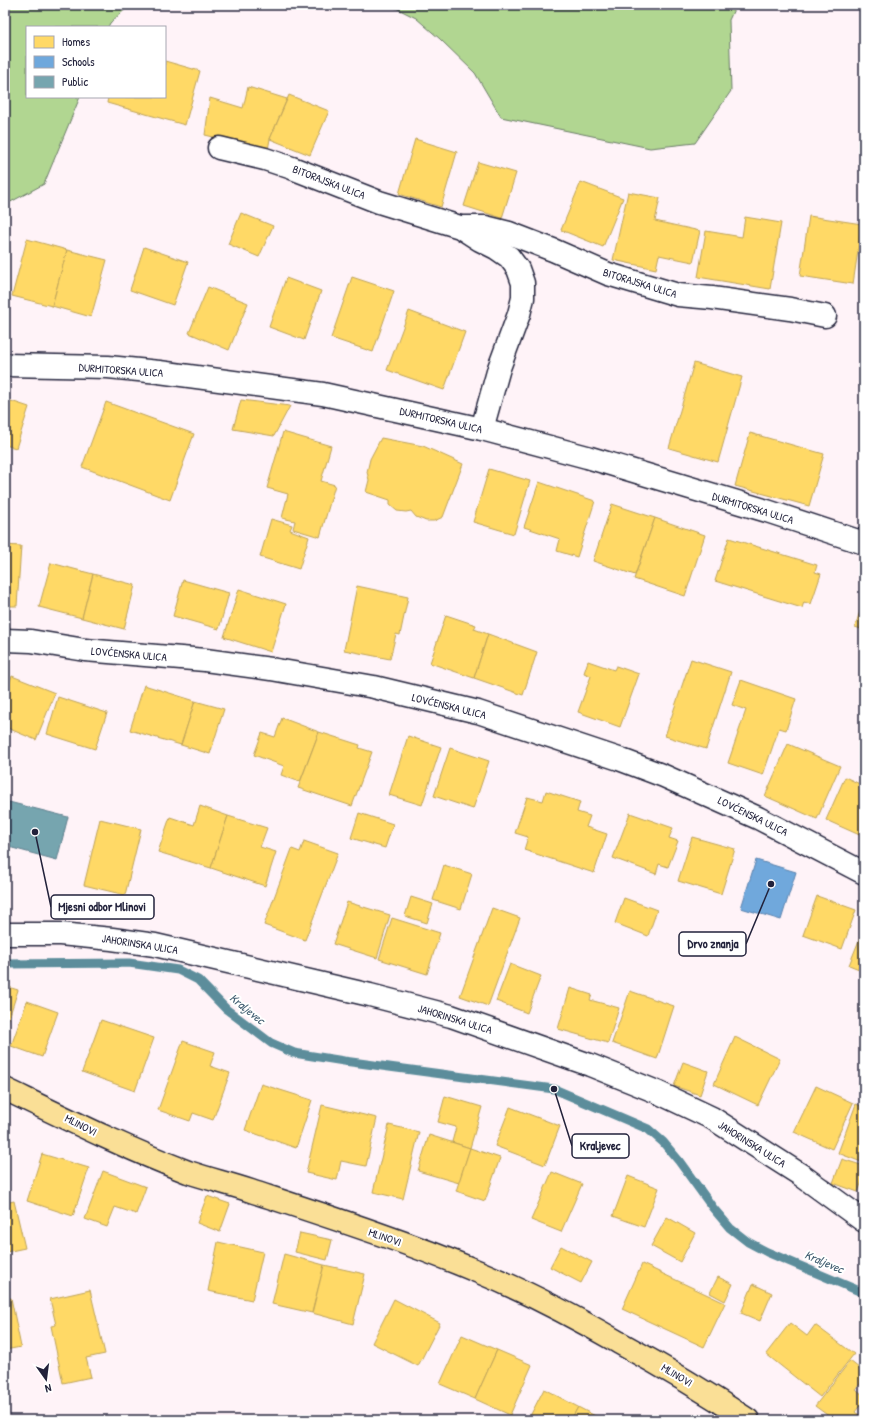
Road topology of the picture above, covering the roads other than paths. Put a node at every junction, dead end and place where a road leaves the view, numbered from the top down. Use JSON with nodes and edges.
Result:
{"nodes":[{"id":1,"x":219,"y":148,"type":"dead end"},
{"id":2,"x":460,"y":227,"type":"junction"},
{"id":3,"x":825,"y":316,"type":"dead end"},
{"id":4,"x":5,"y":364,"type":"edge"},
{"id":5,"x":482,"y":429,"type":"junction"},
{"id":6,"x":864,"y":543,"type":"edge"},
{"id":7,"x":5,"y":640,"type":"edge"},
{"id":8,"x":864,"y":873,"type":"edge"},
{"id":9,"x":5,"y":934,"type":"edge"},
{"id":10,"x":5,"y":1089,"type":"edge"},
{"id":11,"x":864,"y":1220,"type":"edge"},
{"id":12,"x":748,"y":1420,"type":"edge"}],
"edges":[{"from":1,"to":2,"type":"street","name":"BITORAJSKA ULICA"},
{"from":2,"to":3,"type":"street","name":"BITORAJSKA ULICA"},
{"from":2,"to":5,"type":"street","name":"BITORAJSKA ULICA"},
{"from":4,"to":5,"type":"street","name":"DURMITORSKA ULICA"},
{"from":5,"to":6,"type":"street","name":"DURMITORSKA ULICA"},
{"from":7,"to":8,"type":"street","name":"LOVĆENSKA ULICA"},
{"from":9,"to":11,"type":"street","name":"JAHORINSKA ULICA"},
{"from":10,"to":12,"type":"main road","name":"MLINOVI"}]}
